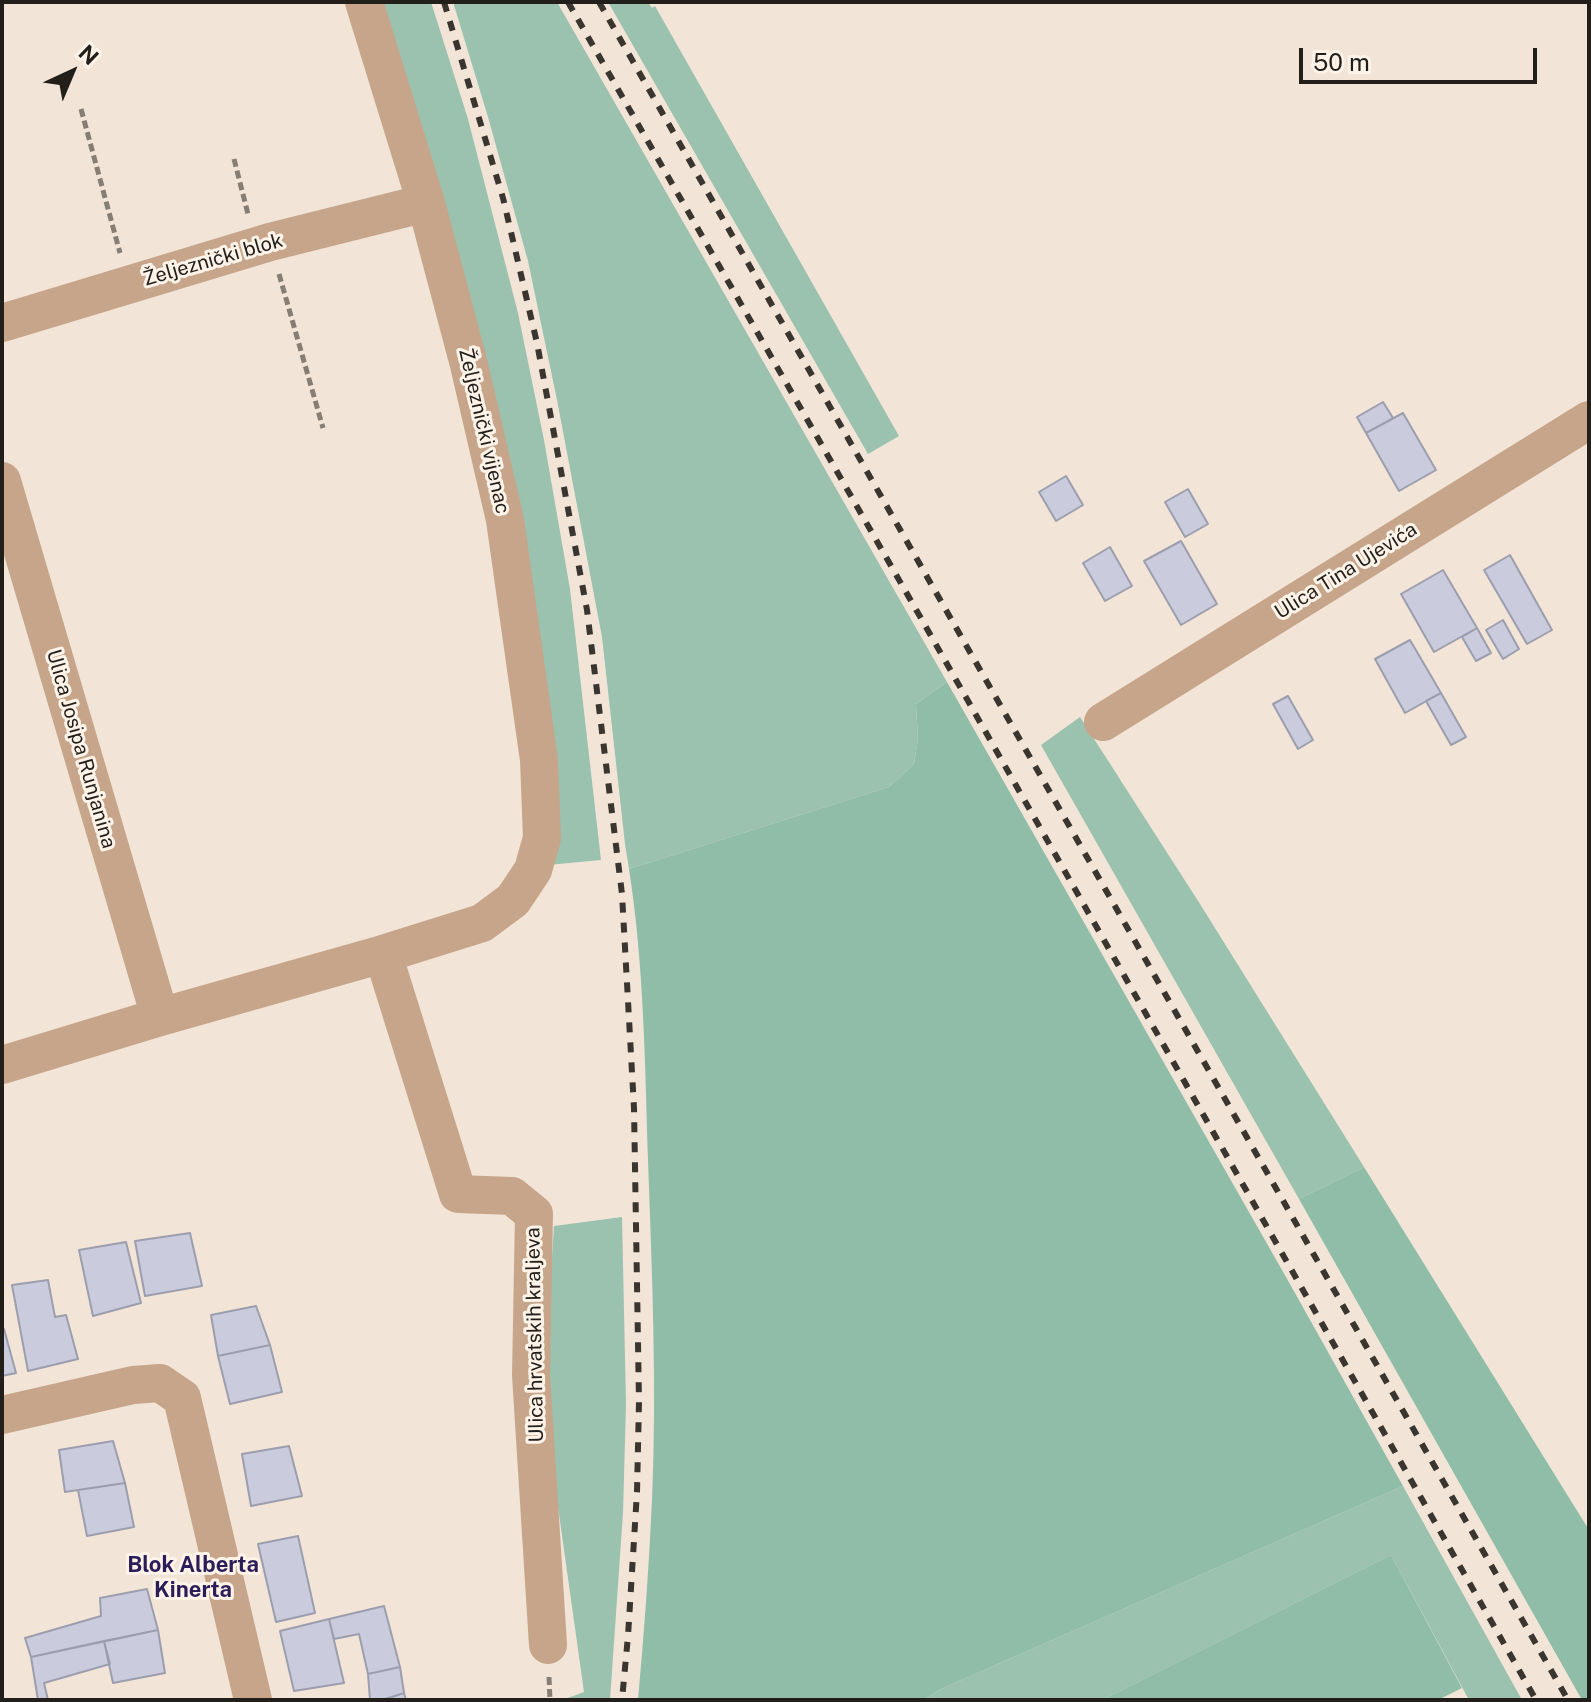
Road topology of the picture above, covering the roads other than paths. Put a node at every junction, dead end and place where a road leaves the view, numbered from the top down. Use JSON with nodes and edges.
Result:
{"nodes":[{"id":1,"x":364,"y":2,"type":"edge"},
{"id":2,"x":426,"y":203,"type":"junction"},
{"id":3,"x":2,"y":323,"type":"edge"},
{"id":4,"x":1584,"y":435,"type":"edge"},
{"id":5,"x":2,"y":481,"type":"edge"},
{"id":6,"x":1103,"y":722,"type":"dead end"},
{"id":7,"x":383,"y":954,"type":"junction"},
{"id":8,"x":160,"y":1017,"type":"junction"},
{"id":9,"x":2,"y":1065,"type":"edge"},
{"id":10,"x":2,"y":1415,"type":"edge"},
{"id":11,"x":548,"y":1645,"type":"dead end"},
{"id":12,"x":253,"y":1700,"type":"edge"}],
"edges":[{"from":1,"to":2,"type":"street","name":"Željeznički vijenac"},
{"from":2,"to":3,"type":"street","name":"Željeznički blok"},
{"from":2,"to":7,"type":"street","name":"Željeznički vijenac"},
{"from":4,"to":6,"type":"street","name":"Ulica Tina Ujevića"},
{"from":5,"to":8,"type":"street","name":"Ulica Josipa Runjanina"},
{"from":7,"to":8,"type":"street"},
{"from":7,"to":11,"type":"street","name":"Ulica hrvatskih kraljeva"},
{"from":8,"to":9,"type":"street"},
{"from":10,"to":12,"type":"street"}]}
